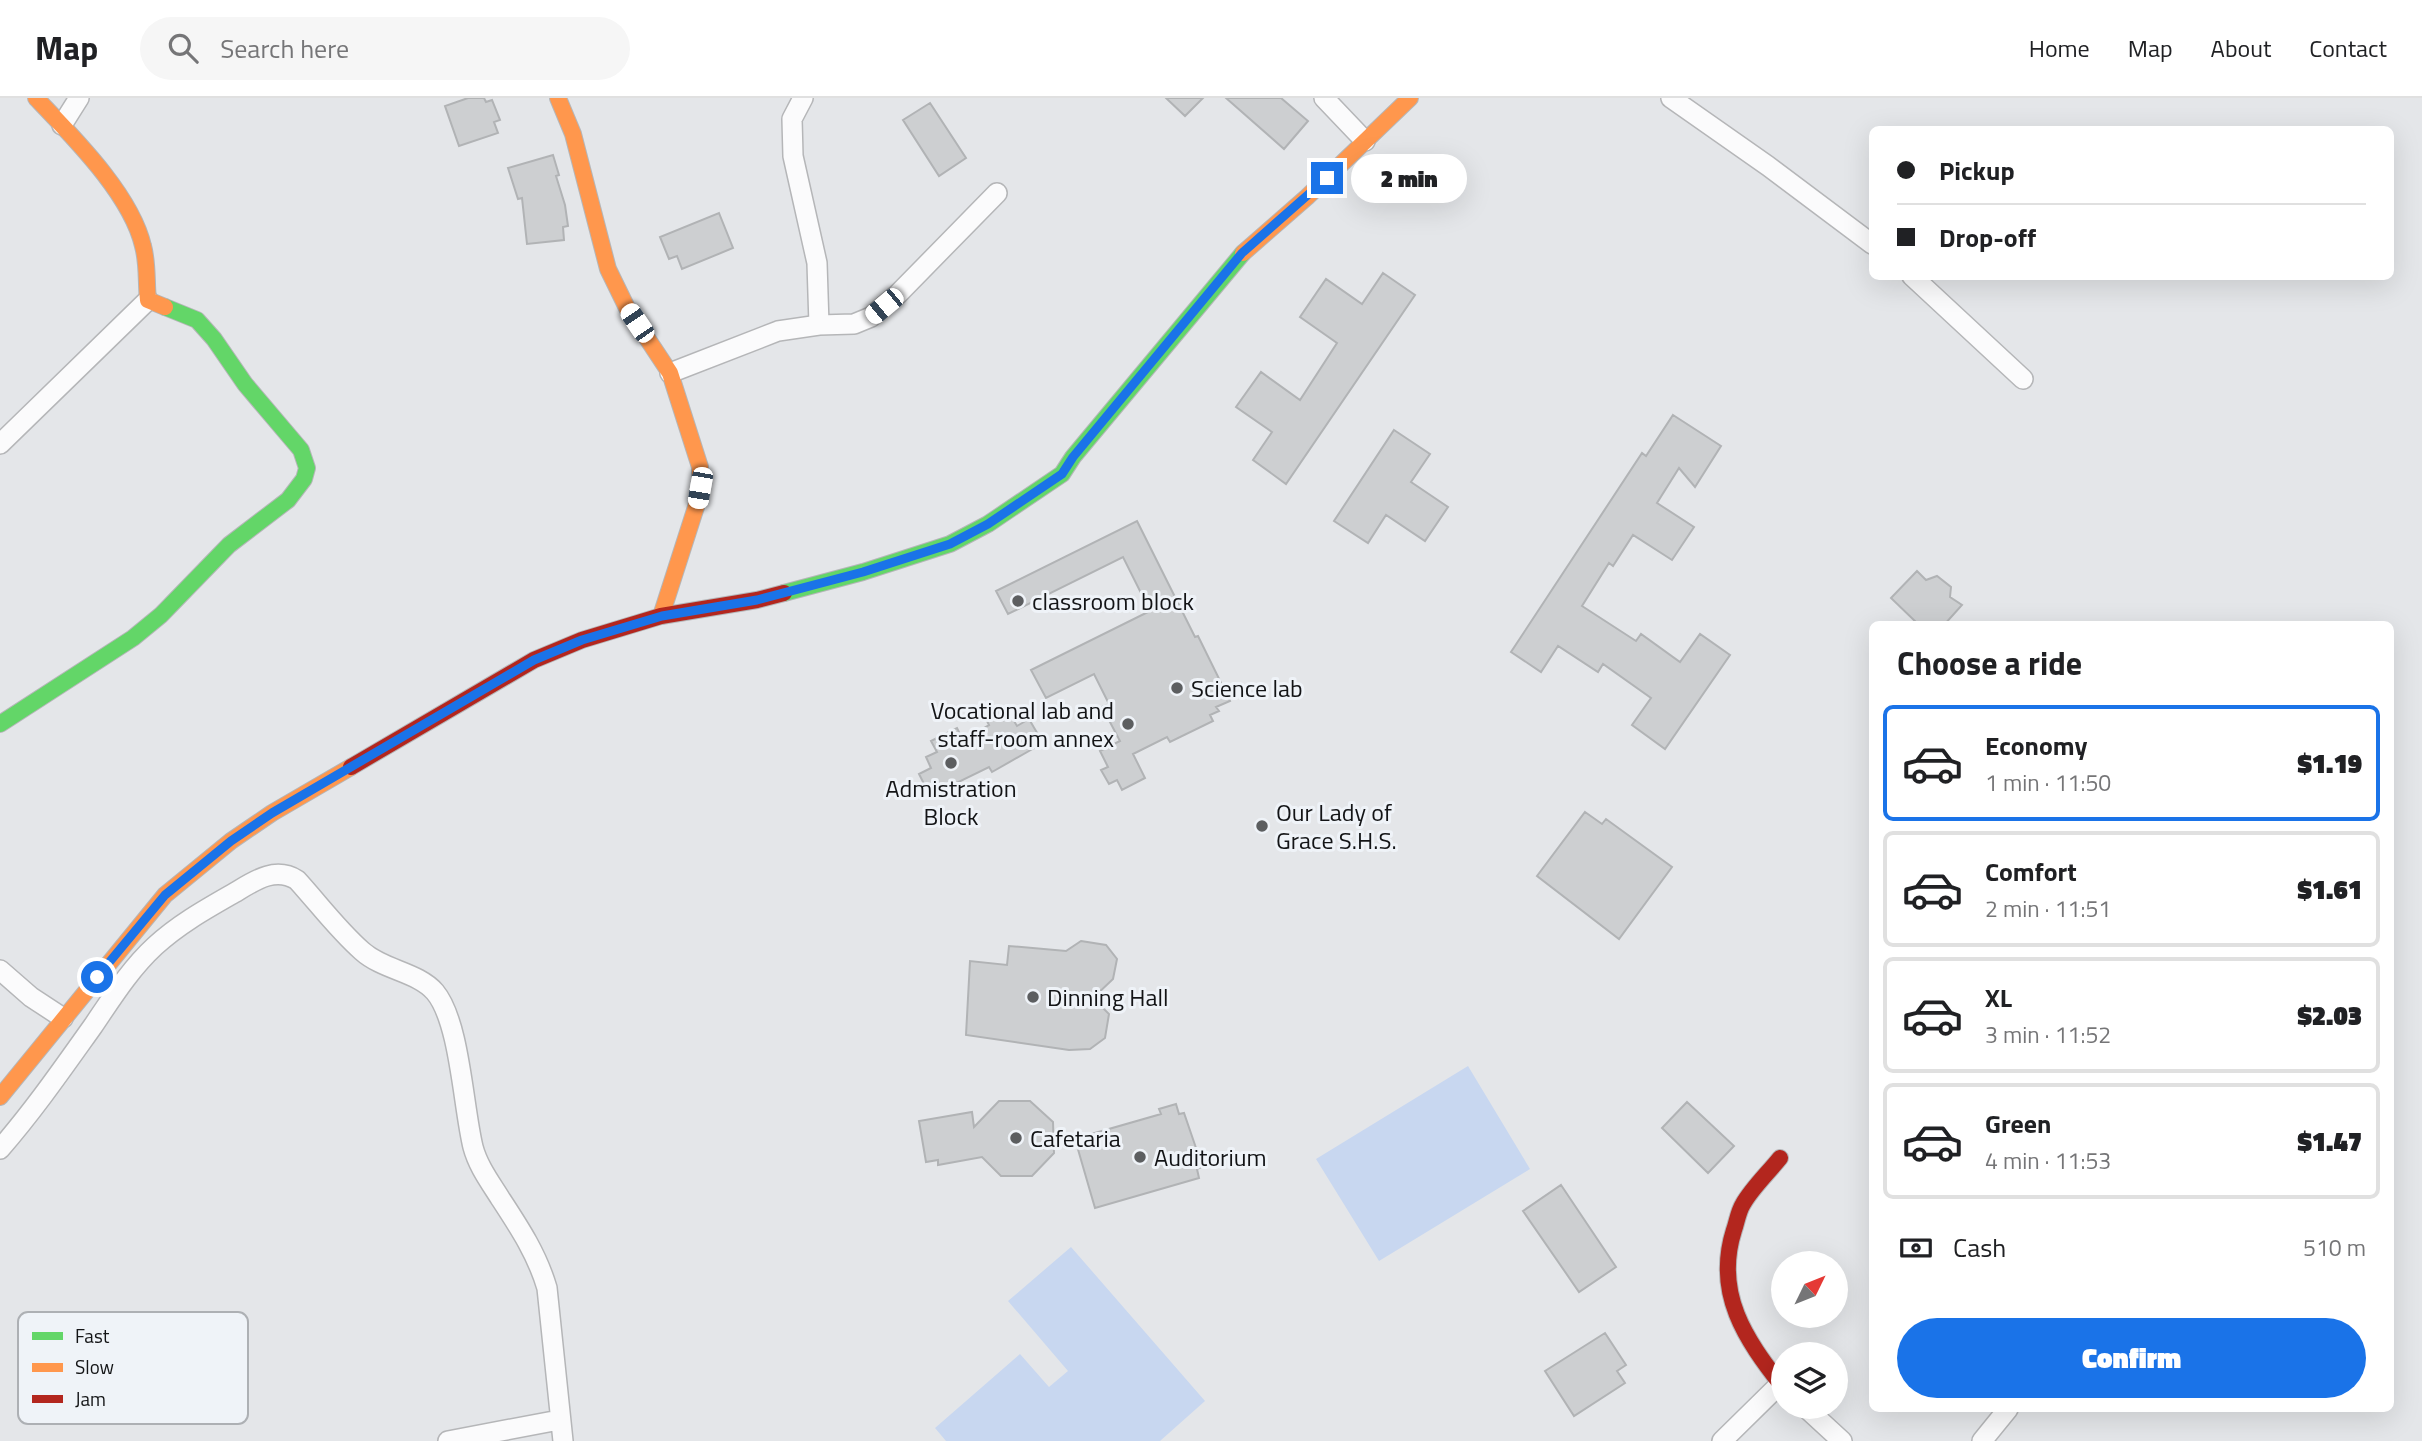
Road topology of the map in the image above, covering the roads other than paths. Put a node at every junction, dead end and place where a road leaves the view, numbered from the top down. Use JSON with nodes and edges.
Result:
{"nodes":[{"id":1,"x":36,"y":98,"type":"edge"},
{"id":2,"x":79,"y":98,"type":"edge"},
{"id":3,"x":558,"y":98,"type":"edge"},
{"id":4,"x":784,"y":98,"type":"edge"},
{"id":5,"x":803,"y":98,"type":"edge"},
{"id":6,"x":1324,"y":98,"type":"edge"},
{"id":7,"x":1410,"y":98,"type":"edge"},
{"id":8,"x":1671,"y":98,"type":"edge"},
{"id":9,"x":792,"y":119,"type":"junction"},
{"id":10,"x":62,"y":125,"type":"junction"},
{"id":11,"x":1365,"y":141,"type":"junction"},
{"id":12,"x":997,"y":193,"type":"dead end"},
{"id":13,"x":1869,"y":242,"type":"edge"},
{"id":14,"x":1916,"y":280,"type":"edge"},
{"id":15,"x":148,"y":300,"type":"junction"},
{"id":16,"x":819,"y":325,"type":"junction"},
{"id":17,"x":670,"y":373,"type":"junction"},
{"id":18,"x":2023,"y":379,"type":"dead end"},
{"id":19,"x":0,"y":444,"type":"edge"},
{"id":20,"x":662,"y":616,"type":"junction"},
{"id":21,"x":0,"y":724,"type":"edge"},
{"id":22,"x":0,"y":970,"type":"edge"},
{"id":23,"x":63,"y":1018,"type":"junction"},
{"id":24,"x":0,"y":1097,"type":"edge"},
{"id":25,"x":0,"y":1149,"type":"edge"},
{"id":26,"x":1780,"y":1158,"type":"dead end"},
{"id":27,"x":1771,"y":1372,"type":"edge"},
{"id":28,"x":1771,"y":1396,"type":"edge"},
{"id":29,"x":2006,"y":1412,"type":"edge"},
{"id":30,"x":1818,"y":1419,"type":"edge"},
{"id":31,"x":559,"y":1420,"type":"junction"},
{"id":32,"x":448,"y":1441,"type":"edge"},
{"id":33,"x":563,"y":1441,"type":"edge"},
{"id":34,"x":1722,"y":1441,"type":"edge"},
{"id":35,"x":1842,"y":1441,"type":"edge"},
{"id":36,"x":1982,"y":1441,"type":"edge"}],
"edges":[{"from":1,"to":10,"type":"street"},
{"from":2,"to":10,"type":"street"},
{"from":3,"to":17,"type":"street"},
{"from":4,"to":9,"type":"street"},
{"from":5,"to":9,"type":"street"},
{"from":6,"to":11,"type":"street"},
{"from":7,"to":11,"type":"street"},
{"from":8,"to":13,"type":"street"},
{"from":9,"to":16,"type":"street"},
{"from":10,"to":15,"type":"street"},
{"from":11,"to":20,"type":"street"},
{"from":12,"to":16,"type":"street"},
{"from":14,"to":18,"type":"street"},
{"from":15,"to":19,"type":"street"},
{"from":15,"to":21,"type":"street"},
{"from":16,"to":17,"type":"street"},
{"from":17,"to":20,"type":"street"},
{"from":20,"to":23,"type":"street"},
{"from":22,"to":23,"type":"street"},
{"from":23,"to":24,"type":"street"},
{"from":25,"to":31,"type":"street"},
{"from":26,"to":27,"type":"street"},
{"from":28,"to":34,"type":"street"},
{"from":29,"to":36,"type":"street"},
{"from":30,"to":35,"type":"street"},
{"from":31,"to":32,"type":"street"},
{"from":31,"to":33,"type":"street"}]}
